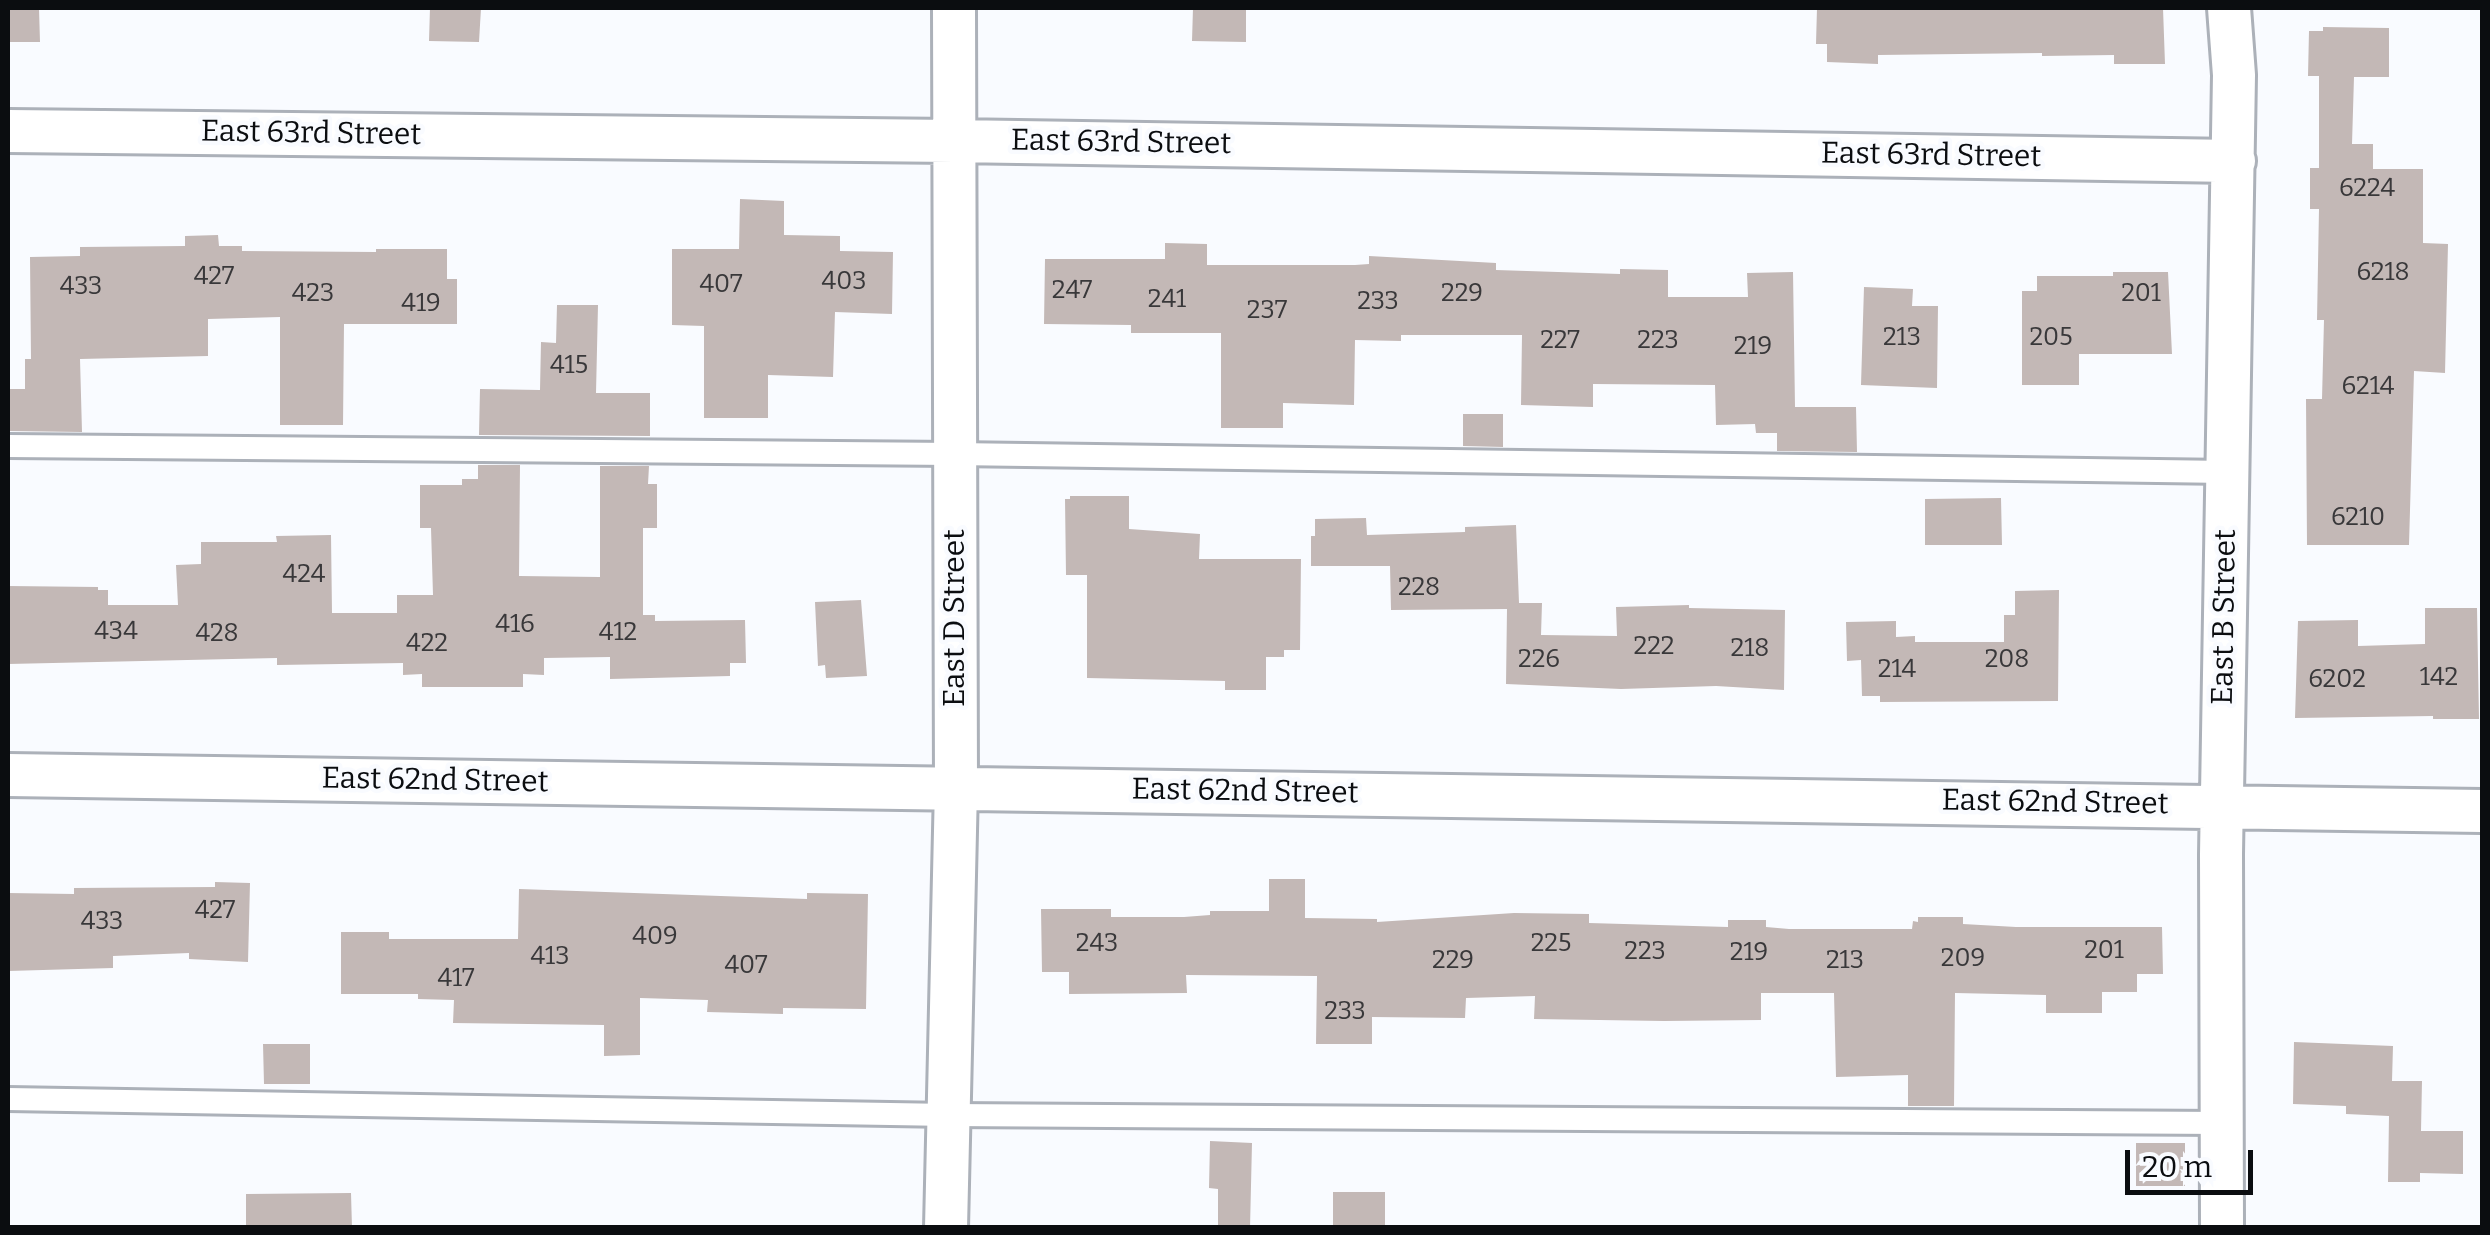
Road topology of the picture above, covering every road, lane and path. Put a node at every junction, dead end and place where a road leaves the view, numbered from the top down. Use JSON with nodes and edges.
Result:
{"nodes":[{"id":1,"x":954,"y":8,"type":"edge"},
{"id":2,"x":2229,"y":8,"type":"edge"},
{"id":3,"x":8,"y":132,"type":"edge"},
{"id":4,"x":954,"y":141,"type":"junction"},
{"id":5,"x":2234,"y":161,"type":"junction"},
{"id":6,"x":8,"y":446,"type":"edge"},
{"id":7,"x":955,"y":454,"type":"junction"},
{"id":8,"x":2228,"y":472,"type":"junction"},
{"id":9,"x":8,"y":775,"type":"edge"},
{"id":10,"x":956,"y":787,"type":"junction"},
{"id":11,"x":2222,"y":806,"type":"junction"},
{"id":12,"x":2482,"y":810,"type":"edge"},
{"id":13,"x":8,"y":1099,"type":"edge"},
{"id":14,"x":949,"y":1115,"type":"junction"},
{"id":15,"x":2222,"y":1124,"type":"junction"},
{"id":16,"x":946,"y":1228,"type":"edge"},
{"id":17,"x":2222,"y":1228,"type":"edge"}],
"edges":[{"from":1,"to":4,"type":"street","name":"East D Street"},
{"from":2,"to":5,"type":"street","name":"East B Street"},
{"from":3,"to":4,"type":"street","name":"East 63rd Street"},
{"from":4,"to":5,"type":"street","name":"East 63rd Street"},
{"from":4,"to":7,"type":"street","name":"East D Street"},
{"from":5,"to":8,"type":"street","name":"East B Street"},
{"from":6,"to":7,"type":"lane"},
{"from":7,"to":8,"type":"lane"},
{"from":7,"to":10,"type":"street","name":"East D Street"},
{"from":8,"to":11,"type":"street","name":"East B Street"},
{"from":9,"to":10,"type":"street","name":"East 62nd Street"},
{"from":10,"to":11,"type":"street","name":"East 62nd Street"},
{"from":10,"to":14,"type":"street","name":"East D Street"},
{"from":11,"to":12,"type":"street","name":"East 62nd Street"},
{"from":11,"to":15,"type":"street","name":"East B Street"},
{"from":13,"to":14,"type":"lane"},
{"from":14,"to":15,"type":"lane"},
{"from":14,"to":16,"type":"street","name":"East D Street"},
{"from":15,"to":17,"type":"street","name":"East B Street"}]}
